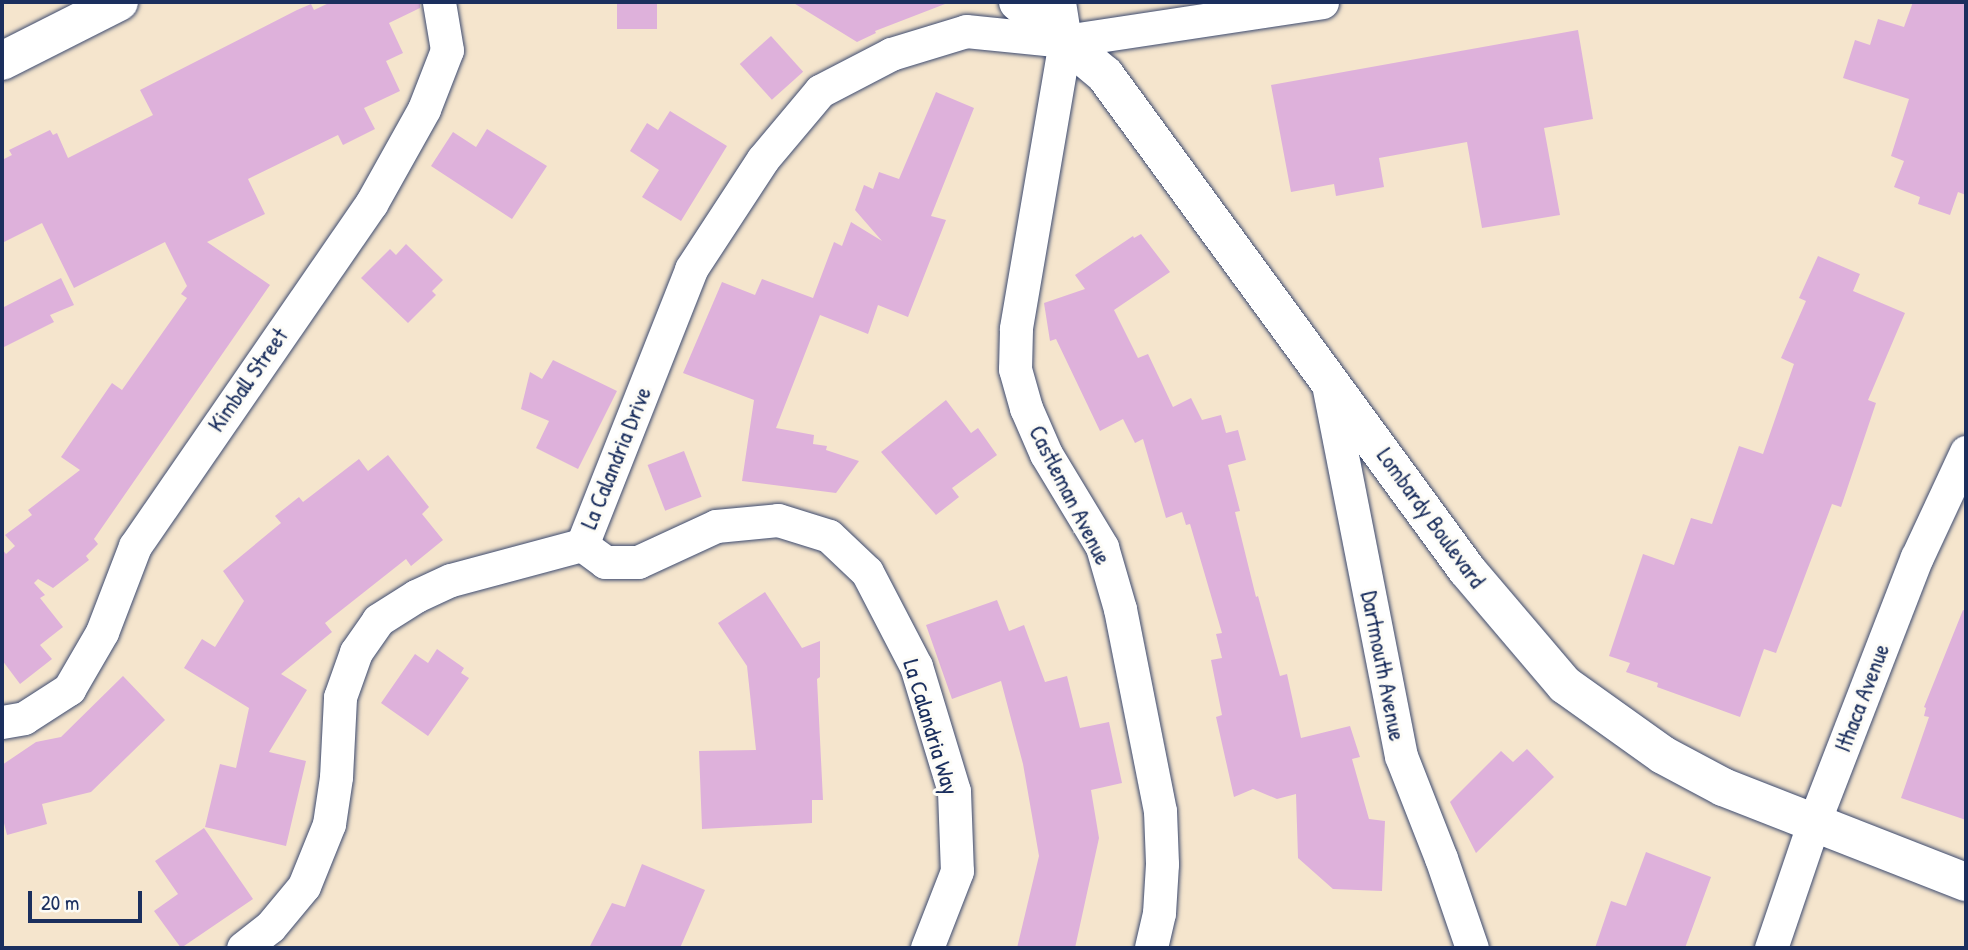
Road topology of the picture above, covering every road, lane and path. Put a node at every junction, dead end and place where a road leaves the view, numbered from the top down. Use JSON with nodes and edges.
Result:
{"nodes":[{"id":1,"x":119,"y":2,"type":"edge"},
{"id":2,"x":439,"y":2,"type":"edge"},
{"id":3,"x":1018,"y":2,"type":"edge"},
{"id":4,"x":1059,"y":2,"type":"edge"},
{"id":5,"x":1322,"y":2,"type":"edge"},
{"id":6,"x":1065,"y":41,"type":"junction"},
{"id":7,"x":2,"y":61,"type":"edge"},
{"id":8,"x":1326,"y":375,"type":"junction"},
{"id":9,"x":1966,"y":452,"type":"edge"},
{"id":10,"x":582,"y":545,"type":"junction"},
{"id":11,"x":2,"y":722,"type":"edge"},
{"id":12,"x":1814,"y":822,"type":"junction"},
{"id":13,"x":1966,"y":882,"type":"edge"},
{"id":14,"x":243,"y":948,"type":"edge"},
{"id":15,"x":927,"y":948,"type":"edge"},
{"id":16,"x":1151,"y":948,"type":"edge"},
{"id":17,"x":1472,"y":948,"type":"edge"},
{"id":18,"x":1771,"y":948,"type":"edge"}],
"edges":[{"from":1,"to":7,"type":"street"},
{"from":2,"to":11,"type":"street","name":"Kimball Street"},
{"from":3,"to":6,"type":"street","name":"Lombardy Boulevard"},
{"from":4,"to":6,"type":"street","name":"Castleman Avenue"},
{"from":5,"to":6,"type":"street","name":"La Calandria Drive"},
{"from":6,"to":8,"type":"street","name":"Lombardy Boulevard"},
{"from":6,"to":10,"type":"street","name":"La Calandria Drive"},
{"from":6,"to":16,"type":"street","name":"Castleman Avenue"},
{"from":8,"to":12,"type":"street","name":"Lombardy Boulevard"},
{"from":8,"to":17,"type":"street","name":"Dartmouth Avenue"},
{"from":9,"to":12,"type":"street","name":"Ithaca Avenue"},
{"from":10,"to":14,"type":"street","name":"La Calandria Drive"},
{"from":10,"to":15,"type":"street","name":"La Calandria Way"},
{"from":12,"to":13,"type":"street","name":"Lombardy Boulevard"},
{"from":12,"to":18,"type":"street","name":"Ithaca Avenue"}]}
